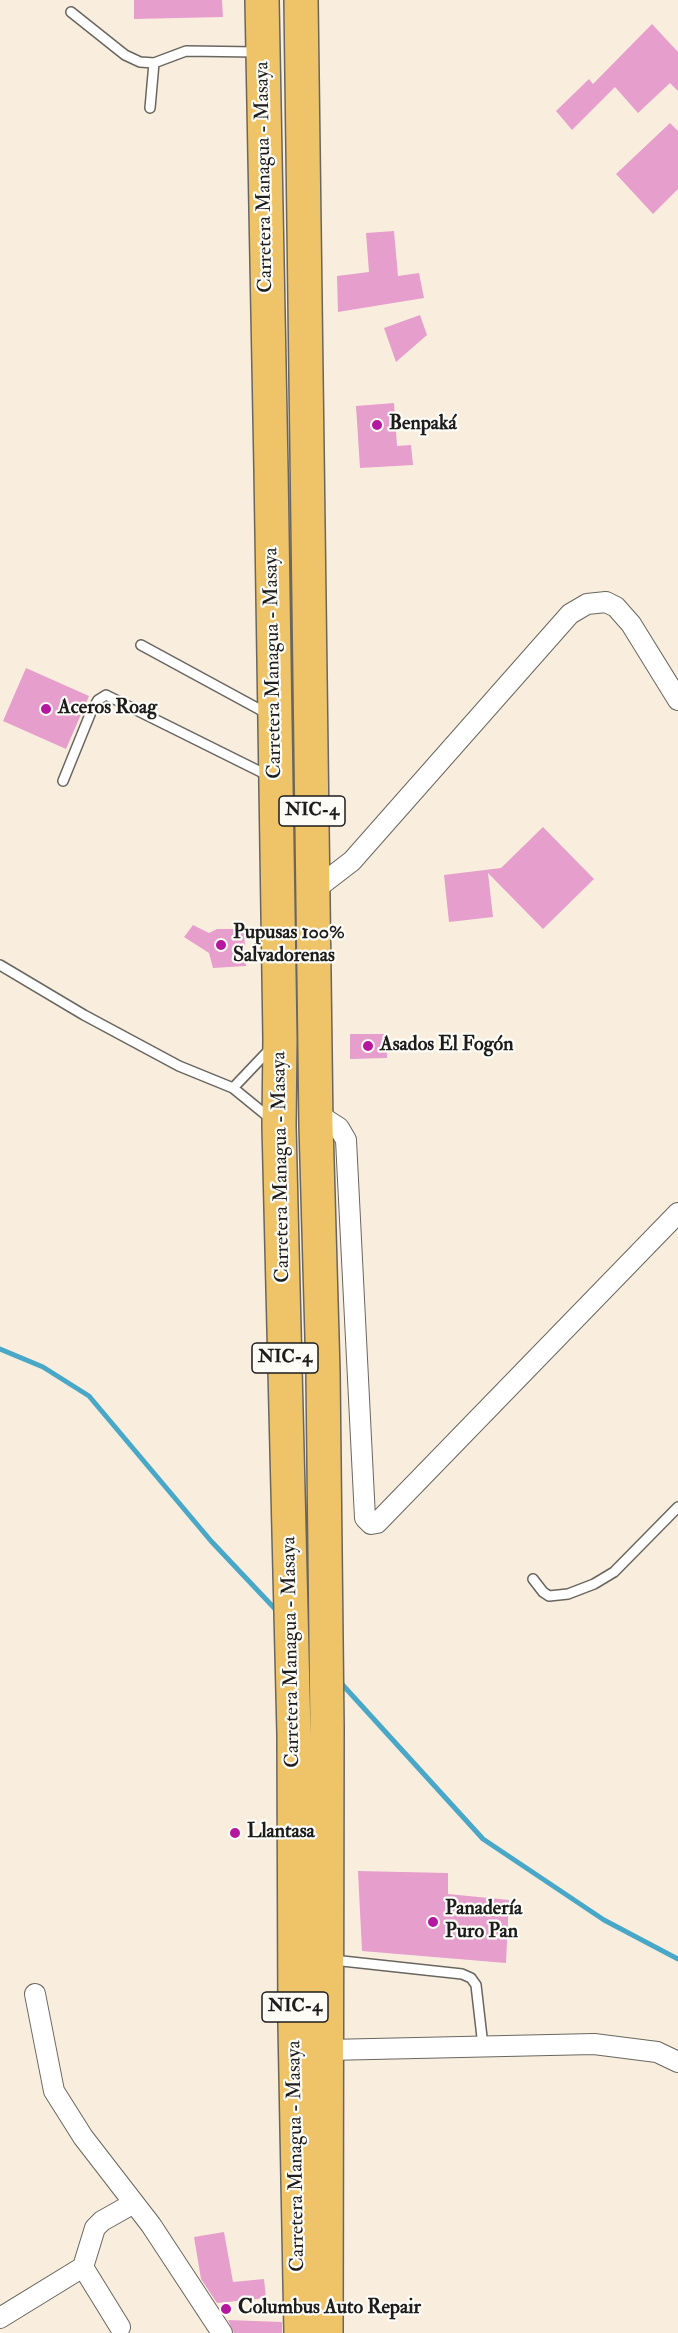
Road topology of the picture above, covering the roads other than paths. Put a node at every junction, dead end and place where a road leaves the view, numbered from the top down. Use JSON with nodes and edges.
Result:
{"nodes":[{"id":1,"x":262,"y":0,"type":"edge"},
{"id":2,"x":301,"y":0,"type":"edge"},
{"id":3,"x":71,"y":12,"type":"dead end"},
{"id":4,"x":263,"y":52,"type":"junction"},
{"id":5,"x":154,"y":63,"type":"junction"},
{"id":6,"x":150,"y":108,"type":"dead end"},
{"id":7,"x":306,"y":372,"type":"junction"},
{"id":8,"x":268,"y":373,"type":"junction"},
{"id":9,"x":308,"y":429,"type":"junction"},
{"id":10,"x":270,"y":430,"type":"junction"},
{"id":11,"x":141,"y":645,"type":"dead end"},
{"id":12,"x":678,"y":698,"type":"edge"},
{"id":13,"x":274,"y":718,"type":"junction"},
{"id":14,"x":275,"y":779,"type":"junction"},
{"id":15,"x":63,"y":781,"type":"dead end"},
{"id":16,"x":313,"y":891,"type":"junction"},
{"id":17,"x":0,"y":965,"type":"edge"},
{"id":18,"x":280,"y":1039,"type":"junction"},
{"id":19,"x":233,"y":1088,"type":"junction"},
{"id":20,"x":316,"y":1113,"type":"junction"},
{"id":21,"x":279,"y":1126,"type":"junction"},
{"id":22,"x":678,"y":1213,"type":"edge"},
{"id":23,"x":319,"y":1229,"type":"junction"},
{"id":24,"x":678,"y":1507,"type":"edge"},
{"id":25,"x":533,"y":1579,"type":"dead end"},
{"id":26,"x":328,"y":1959,"type":"junction"},
{"id":27,"x":35,"y":1994,"type":"dead end"},
{"id":28,"x":483,"y":2046,"type":"junction"},
{"id":29,"x":328,"y":2050,"type":"junction"},
{"id":30,"x":678,"y":2062,"type":"edge"},
{"id":31,"x":134,"y":2202,"type":"junction"},
{"id":32,"x":83,"y":2267,"type":"junction"},
{"id":33,"x":0,"y":2318,"type":"edge"},
{"id":34,"x":120,"y":2327,"type":"dead end"},
{"id":35,"x":222,"y":2333,"type":"edge"},
{"id":36,"x":301,"y":2333,"type":"edge"},
{"id":37,"x":326,"y":2333,"type":"edge"}],
"edges":[{"from":1,"to":4,"type":"highway","name":"Carretera Managua - Masaya","number":"NIC-4"},
{"from":2,"to":7,"type":"highway","name":"Carretera Managua - Masaya","number":"NIC-4"},
{"from":3,"to":5,"type":"lane"},
{"from":4,"to":5,"type":"lane"},
{"from":4,"to":8,"type":"highway","name":"Carretera Managua - Masaya","number":"NIC-4"},
{"from":5,"to":6,"type":"lane"},
{"from":7,"to":8,"type":"highway"},
{"from":7,"to":9,"type":"highway","name":"Carretera Managua - Masaya","number":"NIC-4"},
{"from":8,"to":10,"type":"highway","name":"Carretera Managua - Masaya","number":"NIC-4"},
{"from":9,"to":10,"type":"highway"},
{"from":9,"to":16,"type":"highway","name":"Carretera Managua - Masaya","number":"NIC-4"},
{"from":10,"to":13,"type":"highway","name":"Carretera Managua - Masaya","number":"NIC-4"},
{"from":11,"to":13,"type":"lane"},
{"from":12,"to":16,"type":"street"},
{"from":13,"to":14,"type":"highway","name":"Carretera Managua - Masaya","number":"NIC-4"},
{"from":14,"to":15,"type":"lane"},
{"from":14,"to":18,"type":"highway","name":"Carretera Managua - Masaya","number":"NIC-4"},
{"from":16,"to":18,"type":"highway"},
{"from":16,"to":20,"type":"highway","name":"Carretera Managua - Masaya","number":"NIC-4"},
{"from":17,"to":19,"type":"lane"},
{"from":18,"to":19,"type":"lane"},
{"from":18,"to":21,"type":"highway","name":"Carretera Managua - Masaya","number":"NIC-4"},
{"from":19,"to":21,"type":"lane"},
{"from":20,"to":22,"type":"street"},
{"from":20,"to":23,"type":"highway","name":"Carretera Managua - Masaya","number":"NIC-4"},
{"from":21,"to":23,"type":"highway"},
{"from":21,"to":36,"type":"highway","name":"Carretera Managua - Masaya","number":"NIC-4"},
{"from":23,"to":26,"type":"highway","name":"Carretera Managua - Masaya","number":"NIC-4"},
{"from":24,"to":25,"type":"lane"},
{"from":26,"to":28,"type":"lane"},
{"from":26,"to":29,"type":"highway","name":"Carretera Managua - Masaya","number":"NIC-4"},
{"from":27,"to":31,"type":"street"},
{"from":28,"to":29,"type":"street"},
{"from":28,"to":30,"type":"street"},
{"from":29,"to":37,"type":"highway","name":"Carretera Managua - Masaya","number":"NIC-4"},
{"from":31,"to":32,"type":"street"},
{"from":31,"to":35,"type":"street"},
{"from":32,"to":33,"type":"street"},
{"from":32,"to":34,"type":"street"}]}
